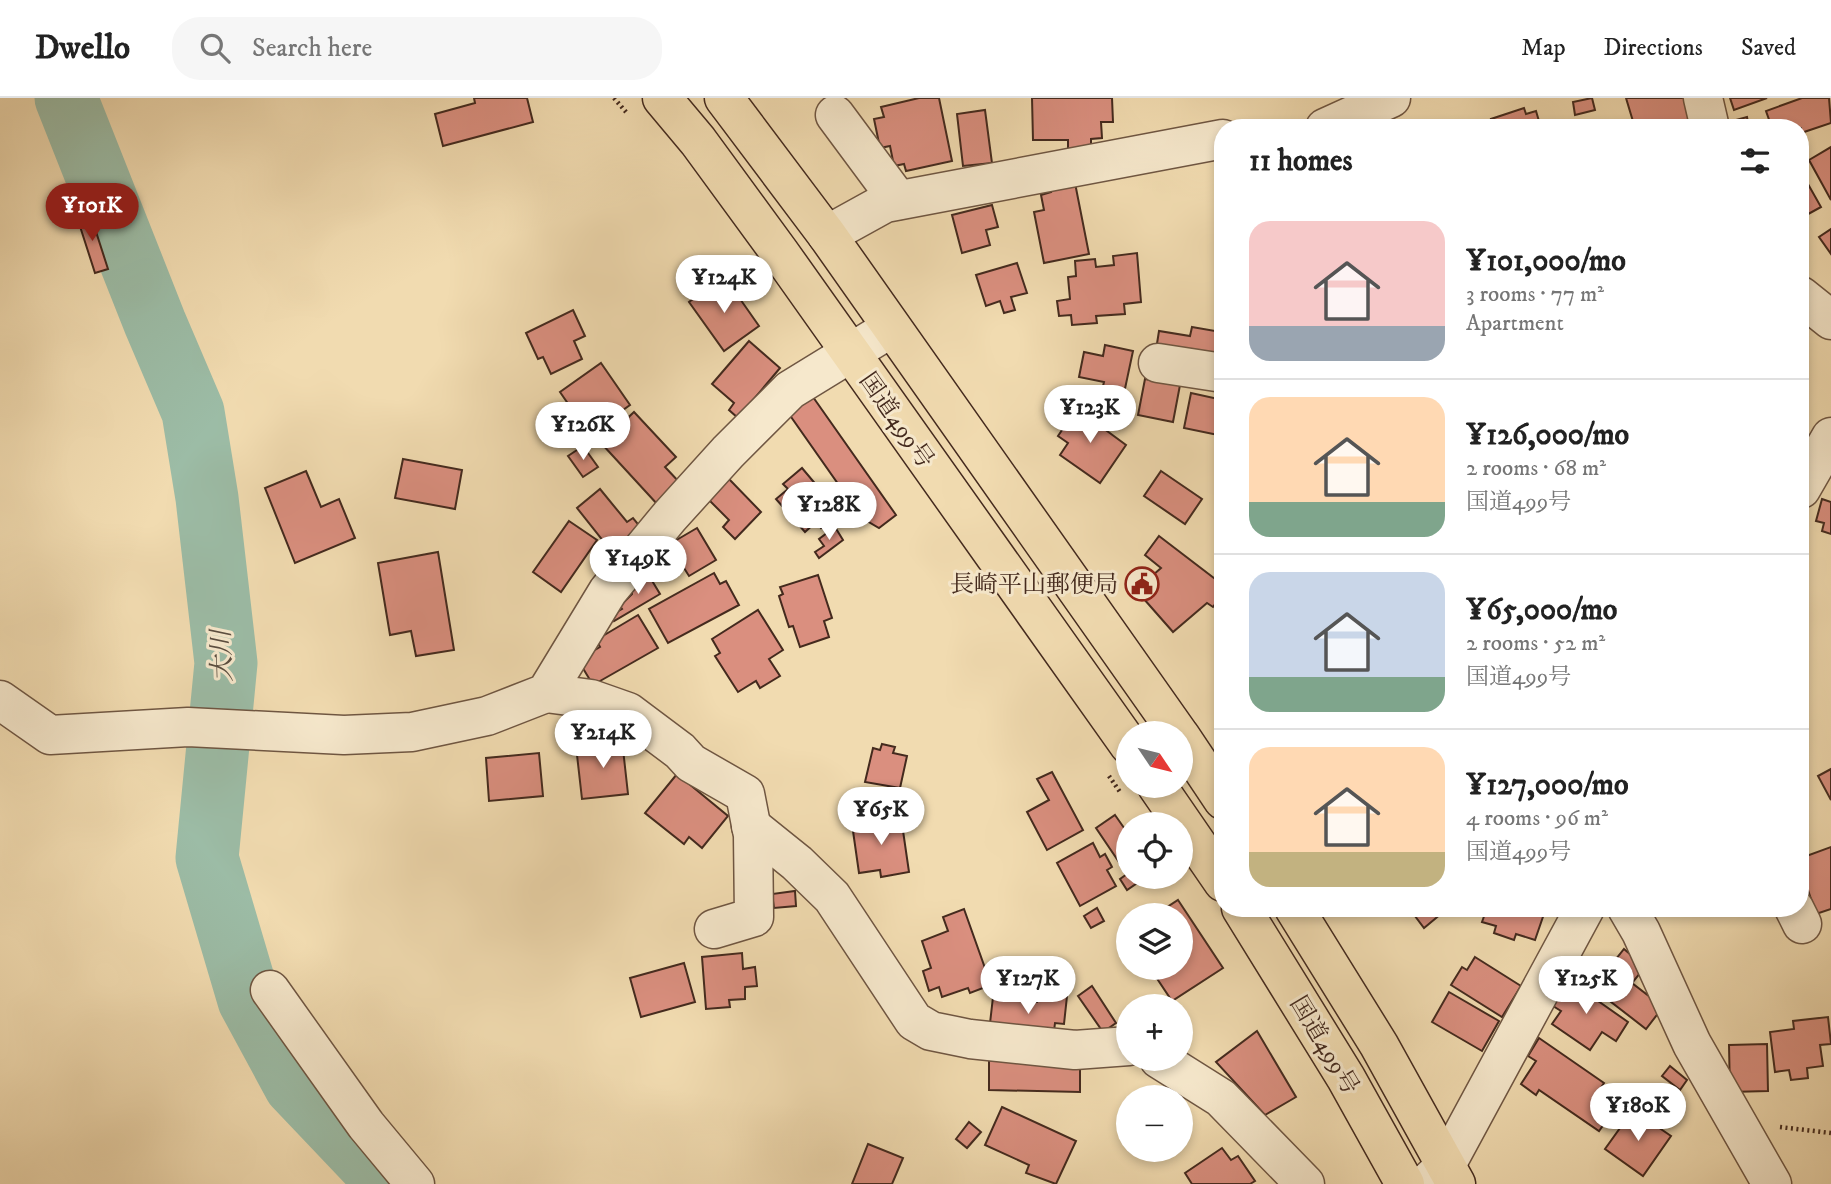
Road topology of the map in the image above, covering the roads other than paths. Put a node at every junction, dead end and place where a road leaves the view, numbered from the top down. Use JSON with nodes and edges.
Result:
{"nodes":[{"id":1,"x":662,"y":98,"type":"edge"},
{"id":2,"x":724,"y":98,"type":"edge"},
{"id":3,"x":1391,"y":98,"type":"edge"},
{"id":4,"x":1703,"y":98,"type":"edge"},
{"id":5,"x":835,"y":115,"type":"dead end"},
{"id":6,"x":1345,"y":119,"type":"edge"},
{"id":7,"x":1708,"y":119,"type":"edge"},
{"id":8,"x":1214,"y":141,"type":"edge"},
{"id":9,"x":898,"y":200,"type":"junction"},
{"id":10,"x":827,"y":235,"type":"junction"},
{"id":11,"x":1809,"y":302,"type":"edge"},
{"id":12,"x":1831,"y":320,"type":"edge"},
{"id":13,"x":891,"y":328,"type":"junction"},
{"id":14,"x":849,"y":352,"type":"junction"},
{"id":15,"x":1158,"y":363,"type":"dead end"},
{"id":16,"x":1214,"y":372,"type":"edge"},
{"id":17,"x":1831,"y":437,"type":"edge"},
{"id":18,"x":1809,"y":475,"type":"edge"},
{"id":19,"x":546,"y":693,"type":"junction"},
{"id":20,"x":0,"y":700,"type":"edge"},
{"id":21,"x":1170,"y":721,"type":"edge"},
{"id":22,"x":1116,"y":727,"type":"edge"},
{"id":23,"x":1194,"y":756,"type":"edge"},
{"id":24,"x":1214,"y":786,"type":"edge"},
{"id":25,"x":1165,"y":798,"type":"edge"},
{"id":26,"x":751,"y":826,"type":"junction"},
{"id":27,"x":1214,"y":869,"type":"edge"},
{"id":28,"x":1247,"y":917,"type":"edge"},
{"id":29,"x":1300,"y":917,"type":"edge"},
{"id":30,"x":1580,"y":917,"type":"edge"},
{"id":31,"x":1632,"y":917,"type":"edge"},
{"id":32,"x":714,"y":929,"type":"dead end"},
{"id":33,"x":270,"y":990,"type":"dead end"},
{"id":34,"x":1116,"y":1047,"type":"edge"},
{"id":35,"x":1178,"y":1071,"type":"edge"},
{"id":36,"x":1442,"y":1178,"type":"edge"},
{"id":37,"x":415,"y":1184,"type":"edge"},
{"id":38,"x":1305,"y":1184,"type":"edge"},
{"id":39,"x":1405,"y":1184,"type":"edge"},
{"id":40,"x":1772,"y":1184,"type":"edge"}],
"edges":[{"from":1,"to":14,"type":"highway","name":"国道499号"},
{"from":2,"to":10,"type":"highway","name":"国道499号"},
{"from":3,"to":6,"type":"street"},
{"from":4,"to":7,"type":"street"},
{"from":5,"to":9,"type":"street"},
{"from":8,"to":9,"type":"street"},
{"from":9,"to":10,"type":"street"},
{"from":10,"to":13,"type":"highway","name":"国道499号"},
{"from":11,"to":12,"type":"street"},
{"from":13,"to":14,"type":"street"},
{"from":13,"to":21,"type":"highway","name":"国道499号"},
{"from":14,"to":19,"type":"street"},
{"from":14,"to":22,"type":"highway","name":"国道499号"},
{"from":15,"to":16,"type":"street"},
{"from":17,"to":18,"type":"street"},
{"from":19,"to":20,"type":"street"},
{"from":19,"to":26,"type":"street"},
{"from":23,"to":24,"type":"highway","name":"国道499号"},
{"from":25,"to":27,"type":"highway"},
{"from":26,"to":32,"type":"street"},
{"from":26,"to":34,"type":"street"},
{"from":28,"to":39,"type":"highway","name":"国道499号"},
{"from":29,"to":36,"type":"highway","name":"国道499号"},
{"from":30,"to":36,"type":"street"},
{"from":31,"to":40,"type":"street"},
{"from":33,"to":37,"type":"street"},
{"from":35,"to":38,"type":"street"}]}
